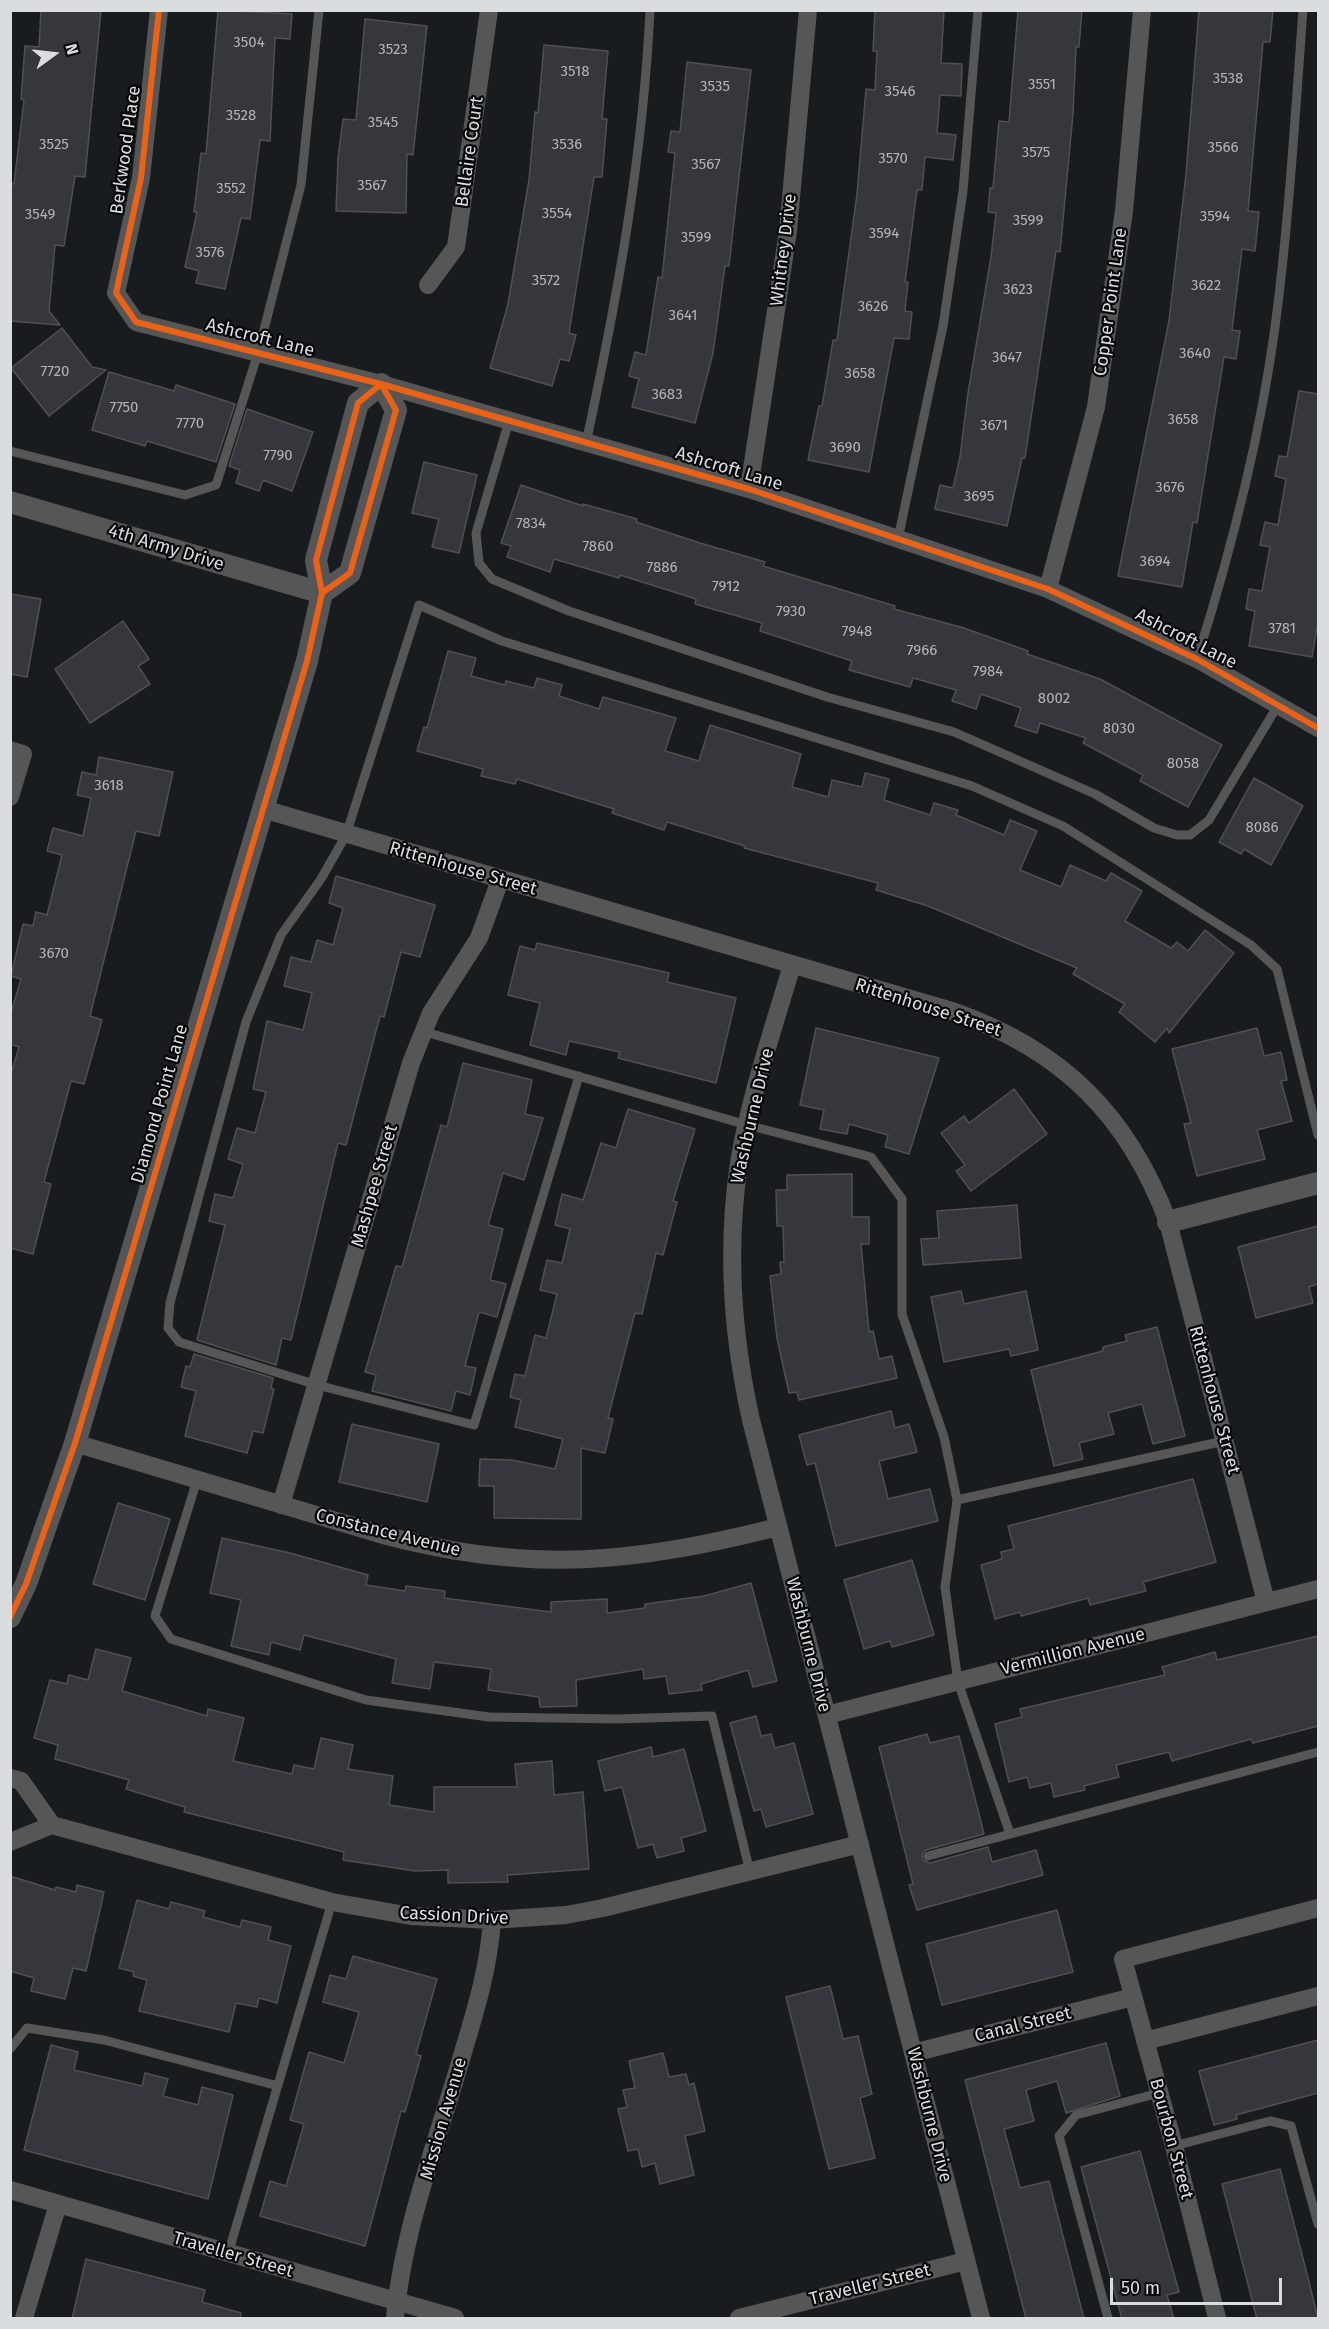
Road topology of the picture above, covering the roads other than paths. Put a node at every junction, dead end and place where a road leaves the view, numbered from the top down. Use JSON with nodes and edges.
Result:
{"nodes":[{"id":1,"x":159,"y":10,"type":"edge"},
{"id":2,"x":319,"y":10,"type":"edge"},
{"id":3,"x":489,"y":10,"type":"edge"},
{"id":4,"x":650,"y":10,"type":"edge"},
{"id":5,"x":808,"y":10,"type":"edge"},
{"id":6,"x":978,"y":10,"type":"edge"},
{"id":7,"x":1142,"y":10,"type":"edge"},
{"id":8,"x":1304,"y":10,"type":"edge"},
{"id":9,"x":428,"y":285,"type":"dead end"},
{"id":10,"x":116,"y":294,"type":"joint"},
{"id":11,"x":258,"y":353,"type":"junction"},
{"id":12,"x":381,"y":384,"type":"junction"},
{"id":13,"x":509,"y":421,"type":"junction"},
{"id":14,"x":586,"y":443,"type":"junction"},
{"id":15,"x":10,"y":451,"type":"edge"},
{"id":16,"x":749,"y":489,"type":"junction"},
{"id":17,"x":10,"y":502,"type":"edge"},
{"id":18,"x":898,"y":539,"type":"junction"},
{"id":19,"x":1048,"y":589,"type":"junction"},
{"id":20,"x":322,"y":593,"type":"junction"},
{"id":21,"x":1197,"y":659,"type":"junction"},
{"id":22,"x":1278,"y":705,"type":"junction"},
{"id":23,"x":1318,"y":728,"type":"edge"},
{"id":24,"x":17,"y":752,"type":"edge"},
{"id":25,"x":10,"y":797,"type":"edge"},
{"id":26,"x":263,"y":809,"type":"junction"},
{"id":27,"x":346,"y":834,"type":"junction"},
{"id":28,"x":500,"y":880,"type":"junction"},
{"id":29,"x":792,"y":965,"type":"junction"},
{"id":30,"x":422,"y":1031,"type":"junction"},
{"id":31,"x":579,"y":1077,"type":"junction"},
{"id":32,"x":747,"y":1125,"type":"junction"},
{"id":33,"x":1318,"y":1135,"type":"edge"},
{"id":34,"x":1318,"y":1183,"type":"edge"},
{"id":35,"x":1168,"y":1222,"type":"junction"},
{"id":36,"x":317,"y":1385,"type":"junction"},
{"id":37,"x":1224,"y":1441,"type":"junction"},
{"id":38,"x":75,"y":1443,"type":"junction"},
{"id":39,"x":197,"y":1480,"type":"junction"},
{"id":40,"x":957,"y":1500,"type":"junction"},
{"id":41,"x":281,"y":1505,"type":"junction"},
{"id":42,"x":778,"y":1527,"type":"junction"},
{"id":43,"x":1318,"y":1589,"type":"edge"},
{"id":44,"x":1266,"y":1602,"type":"junction"},
{"id":45,"x":10,"y":1617,"type":"edge"},
{"id":46,"x":958,"y":1682,"type":"junction"},
{"id":47,"x":827,"y":1715,"type":"junction"},
{"id":48,"x":1318,"y":1752,"type":"edge"},
{"id":49,"x":10,"y":1778,"type":"edge"},
{"id":50,"x":52,"y":1825,"type":"junction"},
{"id":51,"x":1010,"y":1834,"type":"junction"},
{"id":52,"x":10,"y":1842,"type":"edge"},
{"id":53,"x":860,"y":1844,"type":"junction"},
{"id":54,"x":927,"y":1856,"type":"dead end"},
{"id":55,"x":750,"y":1872,"type":"junction"},
{"id":56,"x":332,"y":1902,"type":"junction"},
{"id":57,"x":1318,"y":1908,"type":"edge"},
{"id":58,"x":492,"y":1920,"type":"junction"},
{"id":59,"x":1134,"y":1996,"type":"junction"},
{"id":60,"x":1318,"y":1996,"type":"edge"},
{"id":61,"x":1144,"y":2041,"type":"junction"},
{"id":62,"x":10,"y":2049,"type":"edge"},
{"id":63,"x":913,"y":2053,"type":"junction"},
{"id":64,"x":278,"y":2086,"type":"junction"},
{"id":65,"x":1159,"y":2093,"type":"junction"},
{"id":66,"x":1174,"y":2146,"type":"junction"},
{"id":67,"x":10,"y":2190,"type":"edge"},
{"id":68,"x":58,"y":2204,"type":"junction"},
{"id":69,"x":1318,"y":2224,"type":"edge"},
{"id":70,"x":228,"y":2254,"type":"junction"},
{"id":71,"x":966,"y":2261,"type":"junction"},
{"id":72,"x":395,"y":2311,"type":"edge"},
{"id":73,"x":22,"y":2317,"type":"edge"},
{"id":74,"x":455,"y":2319,"type":"edge"},
{"id":75,"x":739,"y":2319,"type":"edge"},
{"id":76,"x":981,"y":2319,"type":"edge"},
{"id":77,"x":1108,"y":2319,"type":"edge"},
{"id":78,"x":1217,"y":2319,"type":"edge"}],
"edges":[{"from":1,"to":10,"type":"street","name":"Berkwood Place"},
{"from":2,"to":11,"type":"lane"},
{"from":3,"to":9,"type":"street","name":"Bellaire Court"},
{"from":4,"to":14,"type":"lane"},
{"from":5,"to":16,"type":"street","name":"Whitney Drive"},
{"from":6,"to":18,"type":"lane"},
{"from":7,"to":19,"type":"street","name":"Copper Point Lane"},
{"from":8,"to":21,"type":"lane"},
{"from":10,"to":11,"type":"street","name":"Ashcroft Lane"},
{"from":11,"to":12,"type":"street","name":"Ashcroft Lane"},
{"from":11,"to":15,"type":"lane"},
{"from":12,"to":13,"type":"street","name":"Ashcroft Lane"},
{"from":12,"to":20,"type":"street","name":"Diamond Point Lane"},
{"from":12,"to":20,"type":"street"},
{"from":13,"to":14,"type":"street","name":"Ashcroft Lane"},
{"from":13,"to":22,"type":"lane"},
{"from":14,"to":16,"type":"street","name":"Ashcroft Lane"},
{"from":16,"to":18,"type":"street","name":"Ashcroft Lane"},
{"from":17,"to":20,"type":"street","name":"4th Army Drive"},
{"from":18,"to":19,"type":"street","name":"Ashcroft Lane"},
{"from":19,"to":21,"type":"street","name":"Ashcroft Lane"},
{"from":20,"to":26,"type":"street","name":"Diamond Point Lane"},
{"from":21,"to":22,"type":"street","name":"Ashcroft Lane"},
{"from":22,"to":23,"type":"street","name":"Ashcroft Lane"},
{"from":24,"to":25,"type":"street"},
{"from":26,"to":27,"type":"street","name":"Rittenhouse Street"},
{"from":26,"to":38,"type":"street","name":"Diamond Point Lane"},
{"from":27,"to":28,"type":"street","name":"Rittenhouse Street"},
{"from":27,"to":33,"type":"lane"},
{"from":27,"to":36,"type":"lane"},
{"from":28,"to":29,"type":"street","name":"Rittenhouse Street"},
{"from":28,"to":30,"type":"street","name":"Mashpee Street"},
{"from":29,"to":32,"type":"street","name":"Washburne Drive"},
{"from":29,"to":35,"type":"street","name":"Rittenhouse Street"},
{"from":30,"to":31,"type":"lane"},
{"from":30,"to":36,"type":"street","name":"Mashpee Street"},
{"from":31,"to":32,"type":"lane"},
{"from":31,"to":36,"type":"lane"},
{"from":32,"to":40,"type":"lane"},
{"from":32,"to":42,"type":"street","name":"Washburne Drive"},
{"from":34,"to":35,"type":"street"},
{"from":35,"to":37,"type":"street","name":"Rittenhouse Street"},
{"from":36,"to":41,"type":"street","name":"Mashpee Street"},
{"from":37,"to":40,"type":"lane"},
{"from":37,"to":44,"type":"street","name":"Rittenhouse Street"},
{"from":38,"to":39,"type":"street","name":"Constance Avenue"},
{"from":38,"to":45,"type":"street","name":"Diamond Point Lane"},
{"from":39,"to":41,"type":"street","name":"Constance Avenue"},
{"from":39,"to":55,"type":"lane"},
{"from":40,"to":46,"type":"lane"},
{"from":41,"to":42,"type":"street","name":"Constance Avenue"},
{"from":42,"to":47,"type":"street","name":"Washburne Drive"},
{"from":43,"to":44,"type":"street","name":"Vermillion Avenue"},
{"from":44,"to":46,"type":"street","name":"Vermillion Avenue"},
{"from":46,"to":47,"type":"street","name":"Vermillion Avenue"},
{"from":46,"to":51,"type":"lane"},
{"from":47,"to":53,"type":"street","name":"Washburne Drive"},
{"from":48,"to":51,"type":"lane"},
{"from":49,"to":50,"type":"street"},
{"from":50,"to":52,"type":"street"},
{"from":50,"to":56,"type":"street","name":"Cassion Drive"},
{"from":51,"to":54,"type":"lane"},
{"from":53,"to":55,"type":"street","name":"Cassion Drive"},
{"from":53,"to":63,"type":"street","name":"Washburne Drive"},
{"from":55,"to":58,"type":"street","name":"Cassion Drive"},
{"from":56,"to":58,"type":"street","name":"Cassion Drive"},
{"from":56,"to":64,"type":"lane"},
{"from":57,"to":59,"type":"street","name":"Bourbon Street"},
{"from":58,"to":72,"type":"street","name":"Mission Avenue"},
{"from":59,"to":61,"type":"street","name":"Bourbon Street"},
{"from":59,"to":63,"type":"street","name":"Canal Street"},
{"from":60,"to":61,"type":"street"},
{"from":61,"to":65,"type":"street","name":"Bourbon Street"},
{"from":62,"to":64,"type":"lane"},
{"from":63,"to":71,"type":"street","name":"Washburne Drive"},
{"from":64,"to":70,"type":"lane"},
{"from":65,"to":66,"type":"street","name":"Bourbon Street"},
{"from":65,"to":77,"type":"lane"},
{"from":66,"to":69,"type":"lane"},
{"from":66,"to":78,"type":"street","name":"Bourbon Street"},
{"from":67,"to":68,"type":"street","name":"Traveller Street"},
{"from":68,"to":70,"type":"street","name":"Traveller Street"},
{"from":68,"to":73,"type":"street"},
{"from":70,"to":72,"type":"street","name":"Traveller Street"},
{"from":71,"to":75,"type":"street","name":"Traveller Street"},
{"from":71,"to":76,"type":"street","name":"Washburne Drive"},
{"from":72,"to":74,"type":"street","name":"Traveller Street"}]}
